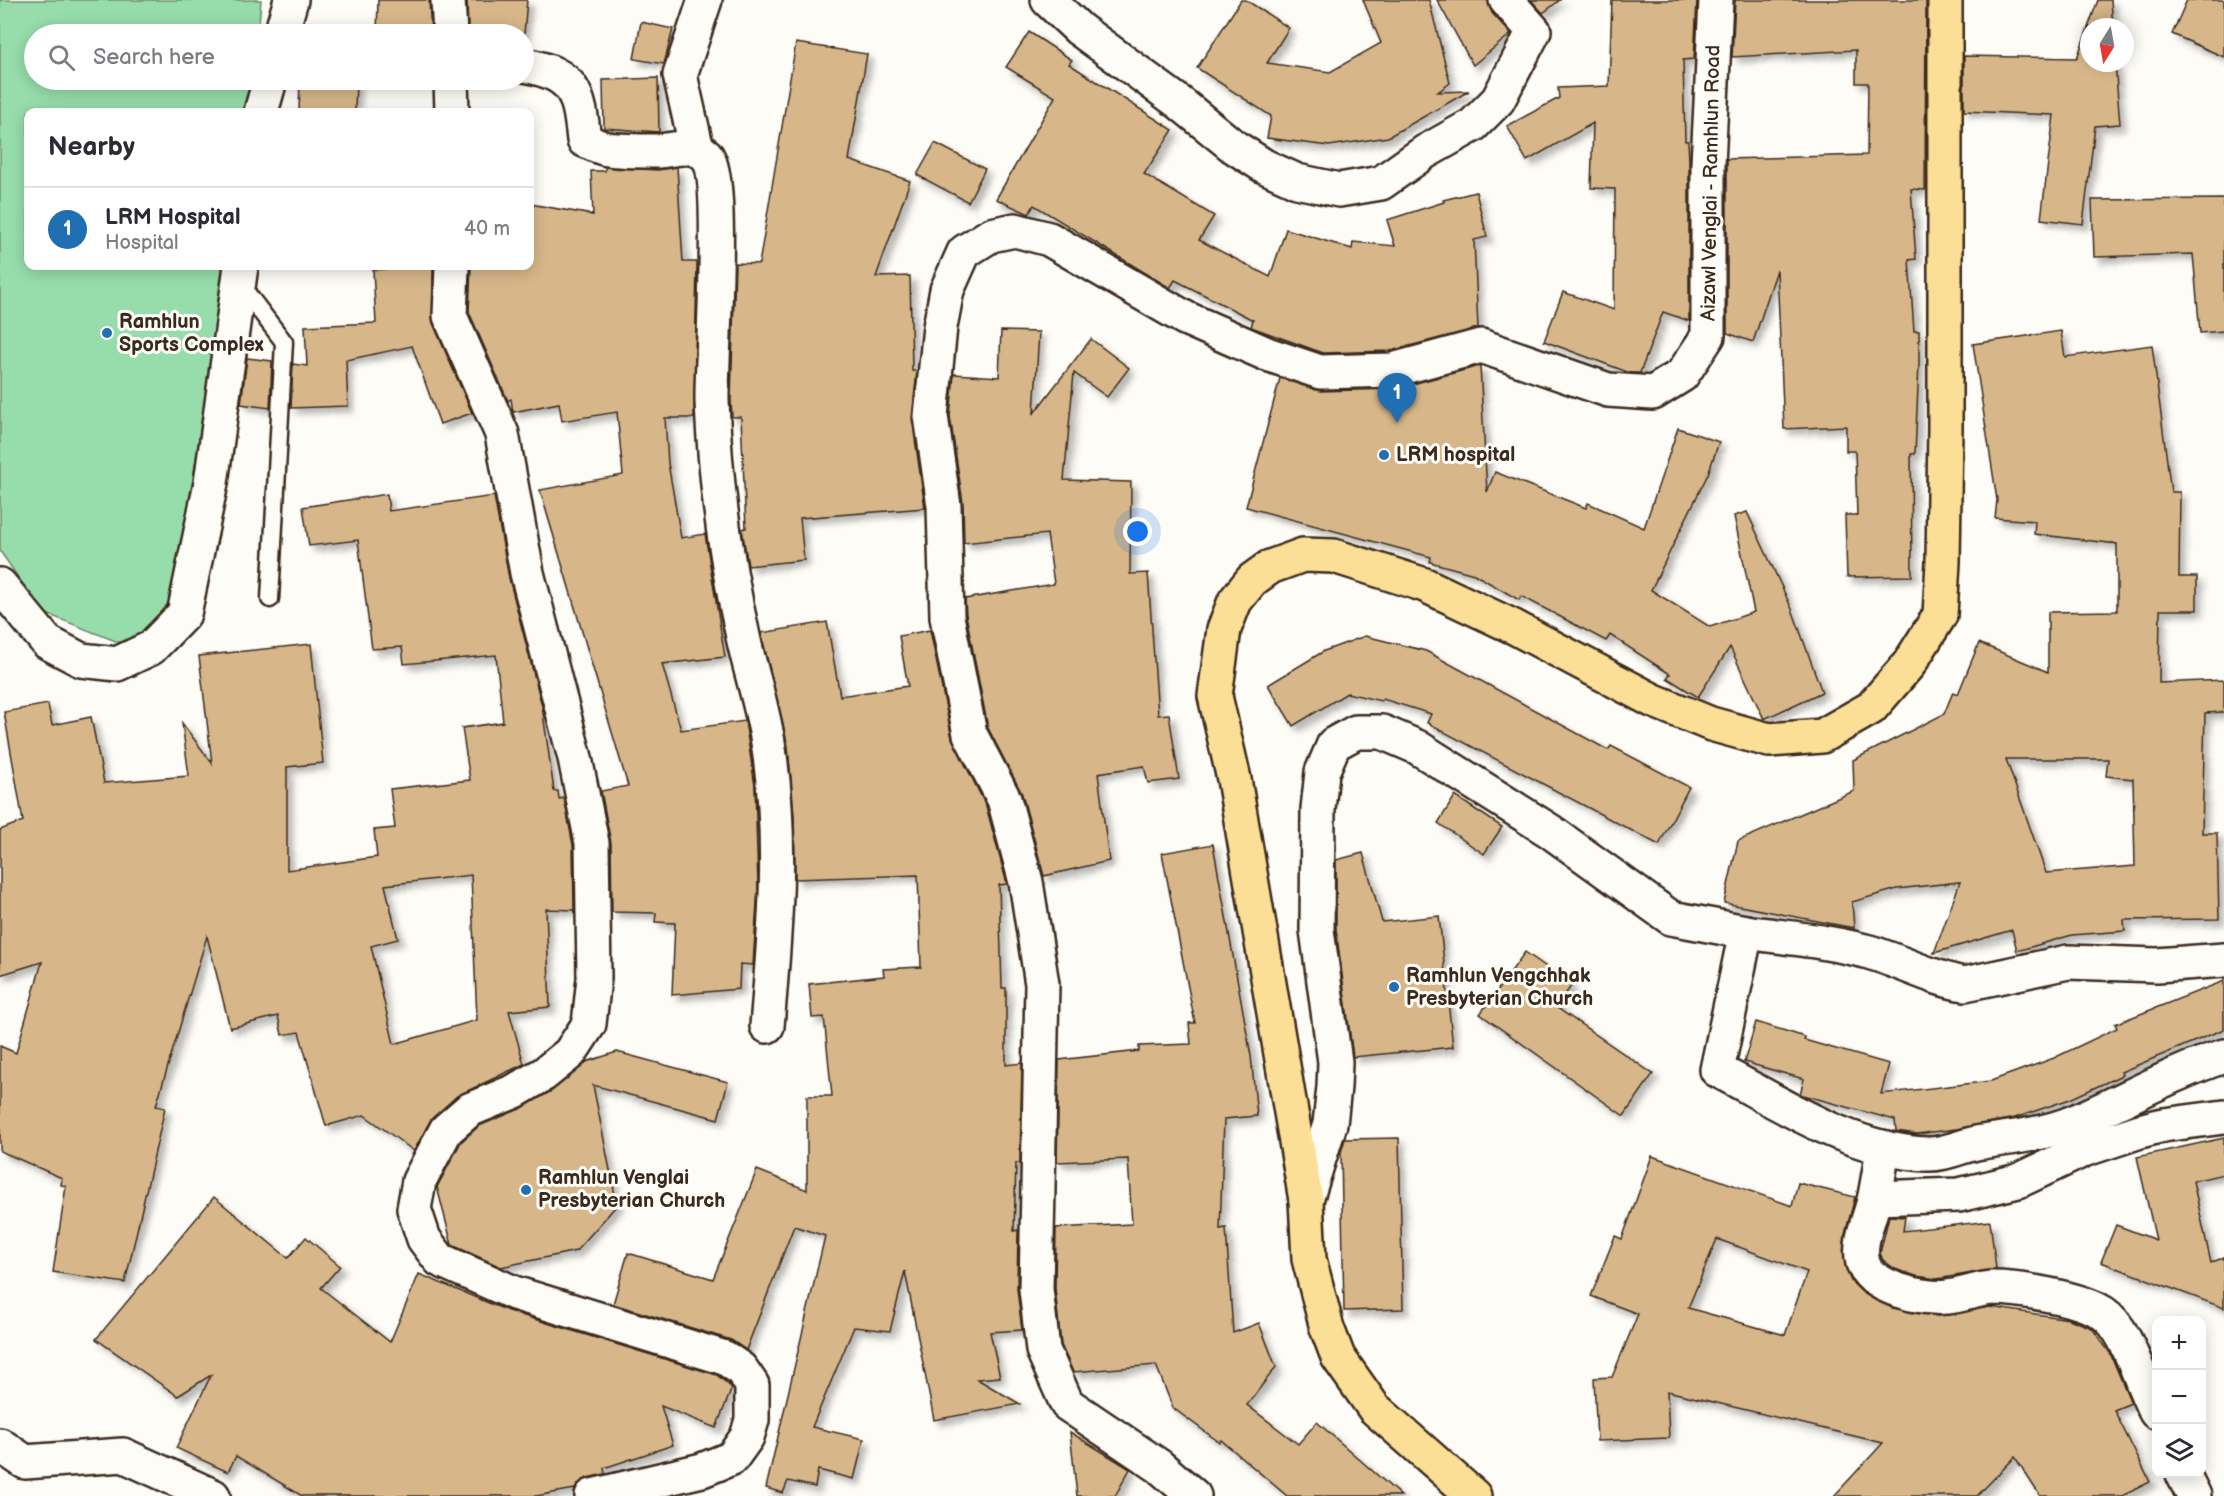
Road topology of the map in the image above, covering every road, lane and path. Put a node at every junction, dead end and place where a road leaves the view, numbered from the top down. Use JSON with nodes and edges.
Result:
{"nodes":[{"id":1,"x":291,"y":0,"type":"edge"},
{"id":2,"x":448,"y":0,"type":"edge"},
{"id":3,"x":705,"y":0,"type":"edge"},
{"id":4,"x":1048,"y":0,"type":"edge"},
{"id":5,"x":1506,"y":0,"type":"edge"},
{"id":6,"x":1716,"y":0,"type":"edge"},
{"id":7,"x":1945,"y":0,"type":"edge"},
{"id":8,"x":284,"y":24,"type":"edge"},
{"id":9,"x":449,"y":24,"type":"edge"},
{"id":10,"x":534,"y":68,"type":"edge"},
{"id":11,"x":267,"y":90,"type":"edge"},
{"id":12,"x":452,"y":90,"type":"edge"},
{"id":13,"x":262,"y":108,"type":"edge"},
{"id":14,"x":452,"y":108,"type":"edge"},
{"id":15,"x":697,"y":150,"type":"junction"},
{"id":16,"x":452,"y":270,"type":"edge"},
{"id":17,"x":240,"y":274,"type":"edge"},
{"id":18,"x":0,"y":585,"type":"edge"},
{"id":19,"x":270,"y":599,"type":"dead end"},
{"id":20,"x":1746,"y":932,"type":"junction"},
{"id":21,"x":2224,"y":960,"type":"edge"},
{"id":22,"x":767,"y":1026,"type":"dead end"},
{"id":23,"x":2224,"y":1056,"type":"edge"},
{"id":24,"x":2224,"y":1117,"type":"edge"},
{"id":25,"x":1883,"y":1147,"type":"junction"},
{"id":26,"x":1875,"y":1198,"type":"junction"},
{"id":27,"x":1306,"y":1200,"type":"junction"},
{"id":28,"x":2152,"y":1404,"type":"edge"},
{"id":29,"x":0,"y":1445,"type":"edge"},
{"id":30,"x":2185,"y":1478,"type":"edge"},
{"id":31,"x":213,"y":1496,"type":"edge"},
{"id":32,"x":592,"y":1496,"type":"edge"},
{"id":33,"x":1194,"y":1496,"type":"edge"},
{"id":34,"x":1474,"y":1496,"type":"edge"},
{"id":35,"x":2194,"y":1496,"type":"edge"}],
"edges":[{"from":1,"to":8,"type":"street"},
{"from":2,"to":9,"type":"street"},
{"from":3,"to":15,"type":"street"},
{"from":4,"to":5,"type":"street"},
{"from":6,"to":33,"type":"street","name":"Aizawl Venglai - Ramhlun Road"},
{"from":7,"to":27,"type":"main road"},
{"from":10,"to":15,"type":"street"},
{"from":11,"to":13,"type":"street"},
{"from":12,"to":14,"type":"street"},
{"from":15,"to":22,"type":"street"},
{"from":16,"to":32,"type":"street"},
{"from":17,"to":18,"type":"street"},
{"from":17,"to":19,"type":"lane"},
{"from":20,"to":21,"type":"street"},
{"from":20,"to":25,"type":"street"},
{"from":20,"to":27,"type":"street"},
{"from":23,"to":25,"type":"street"},
{"from":24,"to":26,"type":"street"},
{"from":25,"to":26,"type":"street"},
{"from":26,"to":28,"type":"street"},
{"from":27,"to":34,"type":"main road"},
{"from":29,"to":31,"type":"street"},
{"from":30,"to":35,"type":"street"}]}
